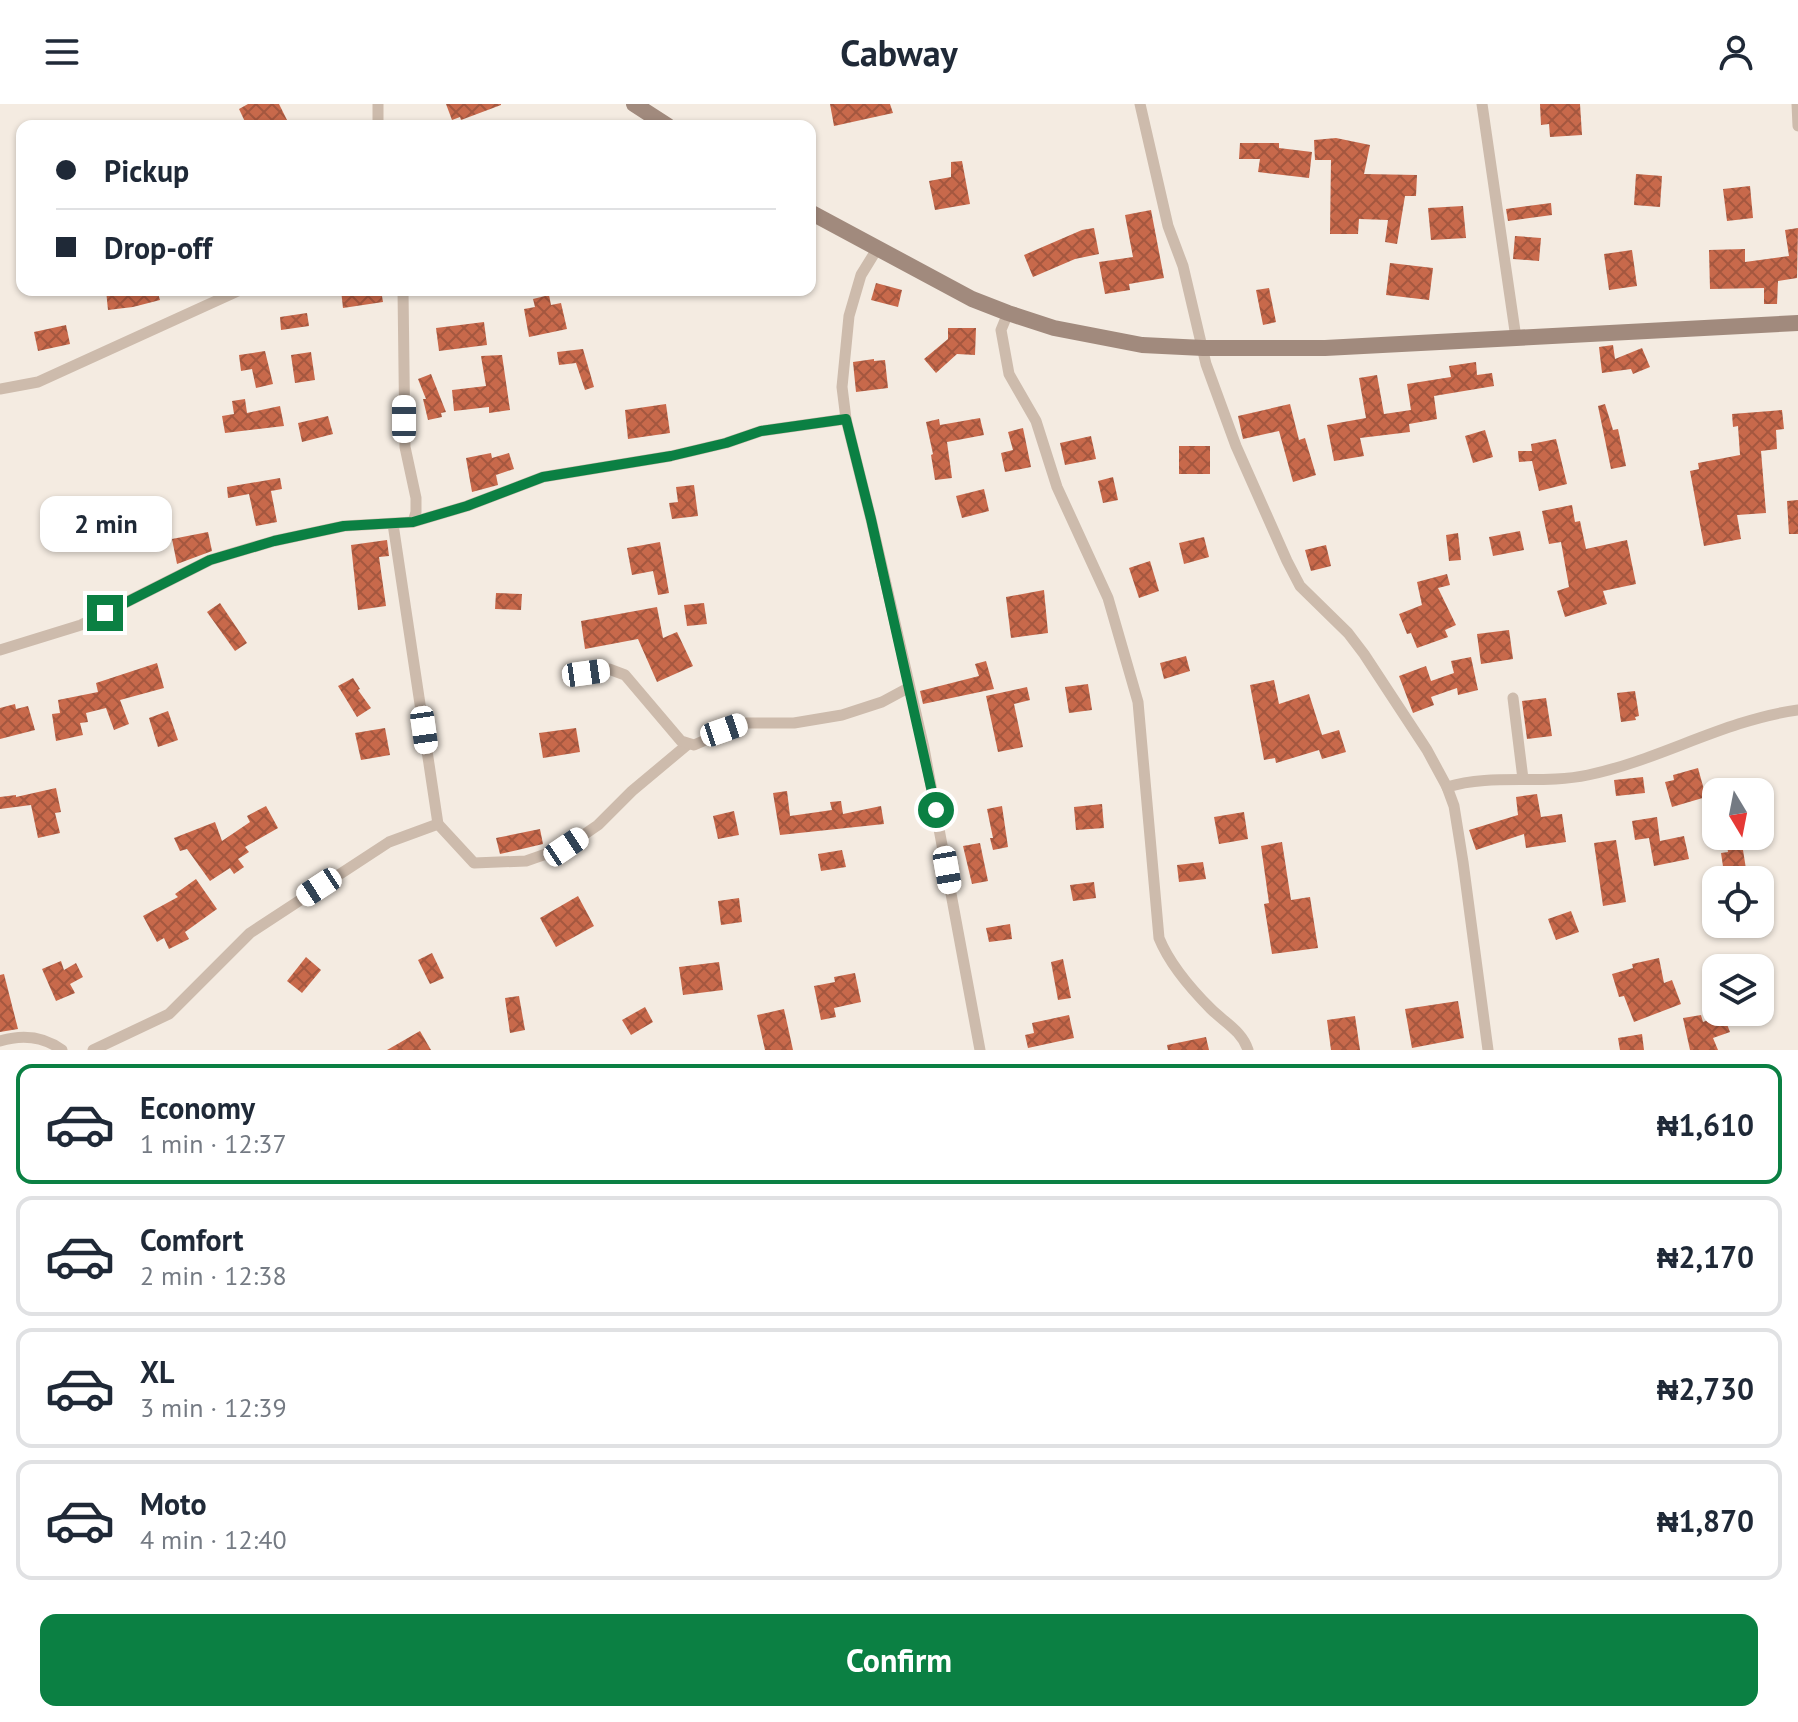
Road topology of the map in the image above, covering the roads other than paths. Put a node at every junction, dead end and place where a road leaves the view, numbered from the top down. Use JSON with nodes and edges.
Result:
{"nodes":[{"id":1,"x":634,"y":104,"type":"edge"},
{"id":2,"x":1140,"y":104,"type":"edge"},
{"id":3,"x":1482,"y":104,"type":"edge"},
{"id":4,"x":1797,"y":104,"type":"edge"},
{"id":5,"x":659,"y":120,"type":"edge"},
{"id":6,"x":1798,"y":126,"type":"edge"},
{"id":7,"x":816,"y":215,"type":"edge"},
{"id":8,"x":877,"y":249,"type":"junction"},
{"id":9,"x":227,"y":296,"type":"edge"},
{"id":10,"x":403,"y":296,"type":"edge"},
{"id":11,"x":1008,"y":313,"type":"junction"},
{"id":12,"x":1798,"y":323,"type":"edge"},
{"id":13,"x":1516,"y":338,"type":"junction"},
{"id":14,"x":1203,"y":348,"type":"junction"},
{"id":15,"x":0,"y":389,"type":"edge"},
{"id":16,"x":846,"y":419,"type":"junction"},
{"id":17,"x":413,"y":522,"type":"junction"},
{"id":18,"x":393,"y":524,"type":"junction"},
{"id":19,"x":0,"y":650,"type":"edge"},
{"id":20,"x":586,"y":673,"type":"dead end"},
{"id":21,"x":908,"y":688,"type":"junction"},
{"id":22,"x":1513,"y":698,"type":"dead end"},
{"id":23,"x":1798,"y":710,"type":"edge"},
{"id":24,"x":687,"y":745,"type":"junction"},
{"id":25,"x":1523,"y":779,"type":"junction"},
{"id":26,"x":1447,"y":787,"type":"junction"},
{"id":27,"x":438,"y":824,"type":"junction"},
{"id":28,"x":0,"y":1041,"type":"edge"},
{"id":29,"x":62,"y":1050,"type":"edge"},
{"id":30,"x":93,"y":1050,"type":"edge"},
{"id":31,"x":980,"y":1050,"type":"edge"},
{"id":32,"x":1248,"y":1050,"type":"edge"},
{"id":33,"x":1488,"y":1050,"type":"edge"}],
"edges":[{"from":1,"to":5,"type":"main road"},
{"from":2,"to":14,"type":"street"},
{"from":3,"to":13,"type":"street"},
{"from":4,"to":6,"type":"street"},
{"from":7,"to":8,"type":"main road"},
{"from":8,"to":11,"type":"main road"},
{"from":8,"to":16,"type":"street"},
{"from":9,"to":15,"type":"street"},
{"from":10,"to":17,"type":"street"},
{"from":11,"to":14,"type":"main road"},
{"from":11,"to":32,"type":"street"},
{"from":12,"to":13,"type":"main road"},
{"from":13,"to":14,"type":"main road"},
{"from":14,"to":26,"type":"street"},
{"from":16,"to":17,"type":"street"},
{"from":16,"to":21,"type":"street"},
{"from":17,"to":18,"type":"street"},
{"from":18,"to":19,"type":"street"},
{"from":18,"to":27,"type":"street"},
{"from":20,"to":24,"type":"street"},
{"from":21,"to":24,"type":"street"},
{"from":21,"to":31,"type":"street"},
{"from":22,"to":25,"type":"street"},
{"from":23,"to":25,"type":"street"},
{"from":24,"to":27,"type":"street"},
{"from":25,"to":26,"type":"street"},
{"from":26,"to":33,"type":"street"},
{"from":27,"to":30,"type":"street"},
{"from":28,"to":29,"type":"street"}]}
